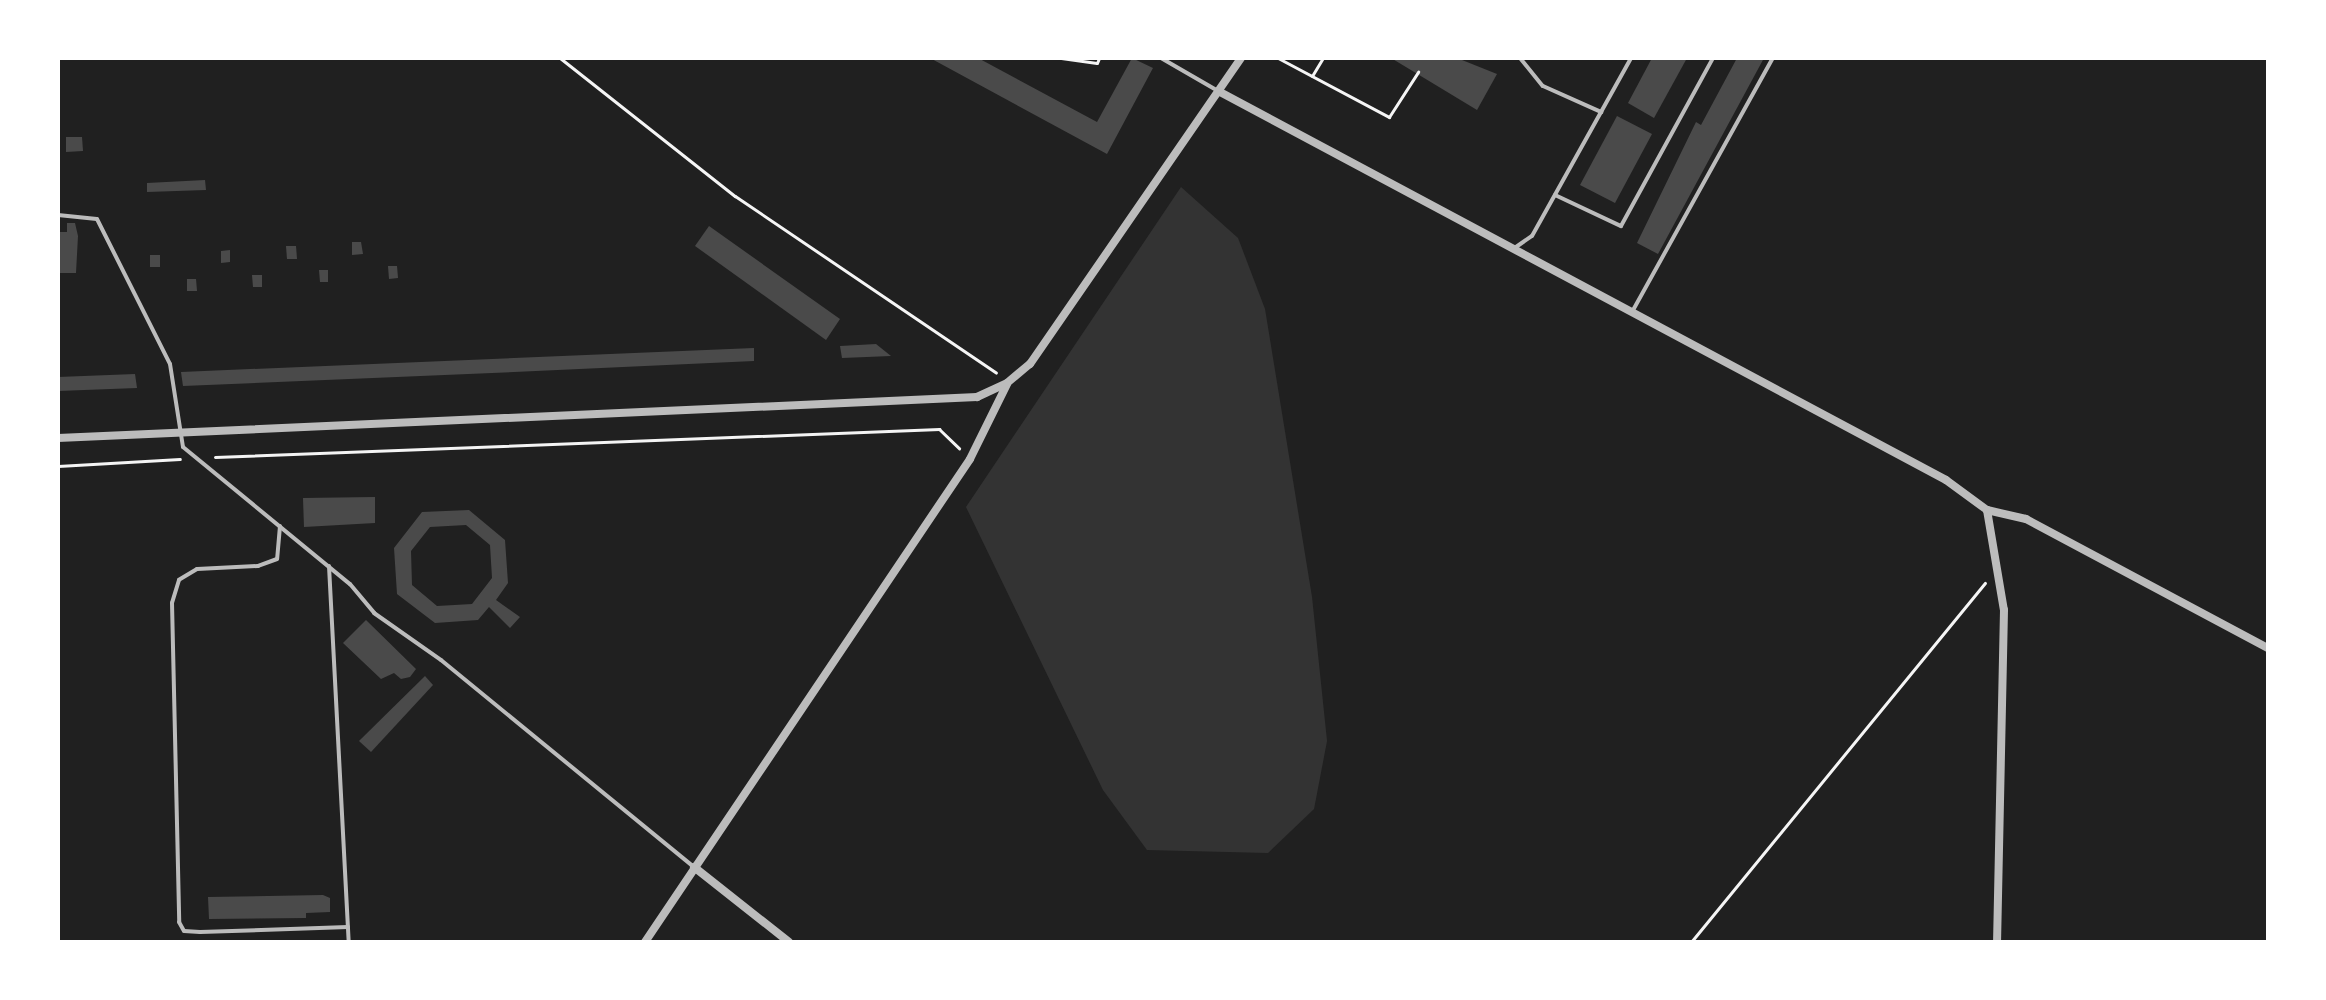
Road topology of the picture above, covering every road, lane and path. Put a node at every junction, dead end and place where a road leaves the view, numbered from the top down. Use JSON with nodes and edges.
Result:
{"nodes":[{"id":1,"x":560,"y":58,"type":"edge"},
{"id":2,"x":1061,"y":58,"type":"edge"},
{"id":3,"x":1099,"y":58,"type":"edge"},
{"id":4,"x":1161,"y":58,"type":"edge"},
{"id":5,"x":1241,"y":58,"type":"edge"},
{"id":6,"x":1278,"y":58,"type":"edge"},
{"id":7,"x":1323,"y":58,"type":"edge"},
{"id":8,"x":1520,"y":58,"type":"edge"},
{"id":9,"x":1631,"y":58,"type":"edge"},
{"id":10,"x":1713,"y":58,"type":"edge"},
{"id":11,"x":1773,"y":58,"type":"edge"},
{"id":12,"x":1418,"y":72,"type":"dead end"},
{"id":13,"x":1312,"y":76,"type":"junction"},
{"id":14,"x":1220,"y":92,"type":"junction"},
{"id":15,"x":1601,"y":112,"type":"junction"},
{"id":16,"x":1555,"y":195,"type":"junction"},
{"id":17,"x":58,"y":215,"type":"edge"},
{"id":18,"x":1514,"y":249,"type":"junction"},
{"id":19,"x":1632,"y":312,"type":"junction"},
{"id":20,"x":1007,"y":383,"type":"junction"},
{"id":21,"x":178,"y":433,"type":"junction"},
{"id":22,"x":58,"y":438,"type":"edge"},
{"id":23,"x":196,"y":458,"type":"junction"},
{"id":24,"x":970,"y":459,"type":"junction"},
{"id":25,"x":58,"y":466,"type":"edge"},
{"id":26,"x":1987,"y":510,"type":"junction"},
{"id":27,"x":280,"y":526,"type":"junction"},
{"id":28,"x":329,"y":566,"type":"junction"},
{"id":29,"x":1994,"y":572,"type":"junction"},
{"id":30,"x":2268,"y":648,"type":"edge"},
{"id":31,"x":694,"y":867,"type":"junction"},
{"id":32,"x":348,"y":927,"type":"junction"},
{"id":33,"x":349,"y":942,"type":"edge"},
{"id":34,"x":645,"y":942,"type":"edge"},
{"id":35,"x":789,"y":942,"type":"edge"},
{"id":36,"x":1691,"y":942,"type":"edge"},
{"id":37,"x":1997,"y":942,"type":"edge"}],
"edges":[{"from":1,"to":20,"type":"path"},
{"from":2,"to":3,"type":"path"},
{"from":4,"to":14,"type":"lane"},
{"from":5,"to":14,"type":"street"},
{"from":6,"to":13,"type":"path"},
{"from":7,"to":13,"type":"path"},
{"from":8,"to":15,"type":"lane"},
{"from":9,"to":15,"type":"lane"},
{"from":10,"to":16,"type":"lane"},
{"from":11,"to":19,"type":"lane"},
{"from":12,"to":13,"type":"path"},
{"from":14,"to":18,"type":"street"},
{"from":14,"to":20,"type":"street"},
{"from":15,"to":16,"type":"lane"},
{"from":16,"to":18,"type":"lane"},
{"from":17,"to":21,"type":"lane"},
{"from":18,"to":19,"type":"street"},
{"from":19,"to":26,"type":"street"},
{"from":20,"to":21,"type":"street"},
{"from":20,"to":24,"type":"street"},
{"from":21,"to":22,"type":"street"},
{"from":21,"to":23,"type":"lane"},
{"from":23,"to":24,"type":"path"},
{"from":23,"to":25,"type":"path"},
{"from":23,"to":27,"type":"lane"},
{"from":24,"to":31,"type":"street"},
{"from":26,"to":29,"type":"street"},
{"from":26,"to":30,"type":"street"},
{"from":27,"to":28,"type":"lane"},
{"from":27,"to":32,"type":"lane"},
{"from":28,"to":31,"type":"lane"},
{"from":28,"to":32,"type":"lane"},
{"from":29,"to":36,"type":"path"},
{"from":29,"to":37,"type":"street"},
{"from":31,"to":34,"type":"street"},
{"from":31,"to":35,"type":"street"},
{"from":32,"to":33,"type":"lane"}]}
